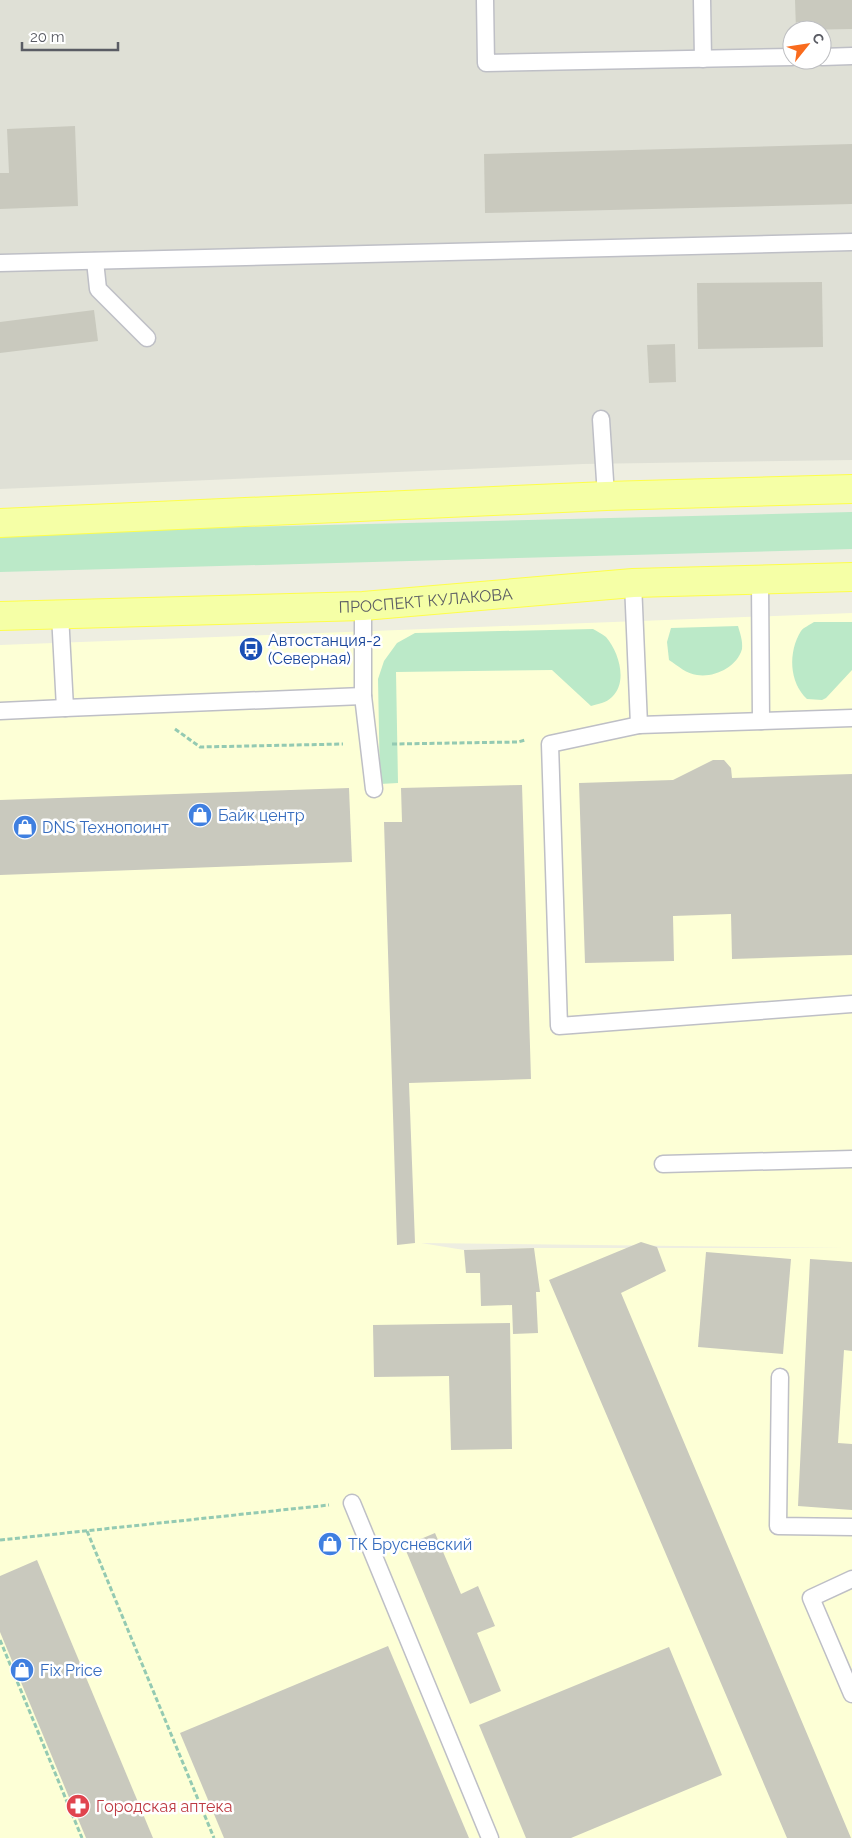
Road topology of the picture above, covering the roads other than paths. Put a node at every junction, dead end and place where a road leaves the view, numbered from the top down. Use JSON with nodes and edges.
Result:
{"nodes":[{"id":1,"x":485,"y":0,"type":"edge"},
{"id":2,"x":702,"y":0,"type":"edge"},
{"id":3,"x":852,"y":56,"type":"edge"},
{"id":4,"x":782,"y":57,"type":"edge"},
{"id":5,"x":832,"y":57,"type":"edge"},
{"id":6,"x":703,"y":59,"type":"junction"},
{"id":7,"x":852,"y":242,"type":"edge"},
{"id":8,"x":95,"y":261,"type":"junction"},
{"id":9,"x":0,"y":263,"type":"edge"},
{"id":10,"x":147,"y":338,"type":"dead end"},
{"id":11,"x":601,"y":419,"type":"dead end"},
{"id":12,"x":852,"y":489,"type":"edge"},
{"id":13,"x":606,"y":496,"type":"junction"},
{"id":14,"x":0,"y":523,"type":"edge"},
{"id":15,"x":852,"y":577,"type":"edge"},
{"id":16,"x":760,"y":580,"type":"junction"},
{"id":17,"x":633,"y":583,"type":"junction"},
{"id":18,"x":363,"y":606,"type":"junction"},
{"id":19,"x":60,"y":614,"type":"junction"},
{"id":20,"x":0,"y":616,"type":"edge"},
{"id":21,"x":363,"y":696,"type":"junction"},
{"id":22,"x":64,"y":708,"type":"junction"},
{"id":23,"x":0,"y":711,"type":"edge"},
{"id":24,"x":852,"y":718,"type":"edge"},
{"id":25,"x":761,"y":721,"type":"junction"},
{"id":26,"x":639,"y":725,"type":"junction"},
{"id":27,"x":374,"y":789,"type":"dead end"},
{"id":28,"x":852,"y":1004,"type":"edge"},
{"id":29,"x":852,"y":1159,"type":"edge"},
{"id":30,"x":663,"y":1164,"type":"dead end"},
{"id":31,"x":780,"y":1377,"type":"dead end"},
{"id":32,"x":352,"y":1503,"type":"road end"},
{"id":33,"x":852,"y":1527,"type":"edge"},
{"id":34,"x":852,"y":1579,"type":"edge"},
{"id":35,"x":852,"y":1694,"type":"edge"},
{"id":36,"x":490,"y":1838,"type":"edge"}],
"edges":[{"from":1,"to":6,"type":"lane"},
{"from":2,"to":6,"type":"lane"},
{"from":3,"to":5,"type":"lane"},
{"from":4,"to":6,"type":"lane"},
{"from":7,"to":8,"type":"lane"},
{"from":8,"to":9,"type":"lane"},
{"from":8,"to":10,"type":"lane"},
{"from":11,"to":13,"type":"lane"},
{"from":12,"to":13,"type":"main road"},
{"from":13,"to":14,"type":"main road"},
{"from":15,"to":16,"type":"main road","name":"ПРОСПЕКТ КУЛАКОВА"},
{"from":16,"to":17,"type":"main road","name":"ПРОСПЕКТ КУЛАКОВА"},
{"from":16,"to":25,"type":"lane"},
{"from":17,"to":18,"type":"main road","name":"ПРОСПЕКТ КУЛАКОВА"},
{"from":17,"to":26,"type":"lane"},
{"from":18,"to":19,"type":"main road","name":"ПРОСПЕКТ КУЛАКОВА"},
{"from":18,"to":21,"type":"lane"},
{"from":19,"to":20,"type":"main road","name":"ПРОСПЕКТ КУЛАКОВА"},
{"from":19,"to":22,"type":"lane"},
{"from":21,"to":22,"type":"lane"},
{"from":21,"to":27,"type":"lane"},
{"from":22,"to":23,"type":"lane"},
{"from":24,"to":25,"type":"lane"},
{"from":25,"to":26,"type":"lane"},
{"from":26,"to":28,"type":"lane"},
{"from":29,"to":30,"type":"lane"},
{"from":31,"to":33,"type":"lane"},
{"from":32,"to":36,"type":"lane"},
{"from":34,"to":35,"type":"lane"}]}
